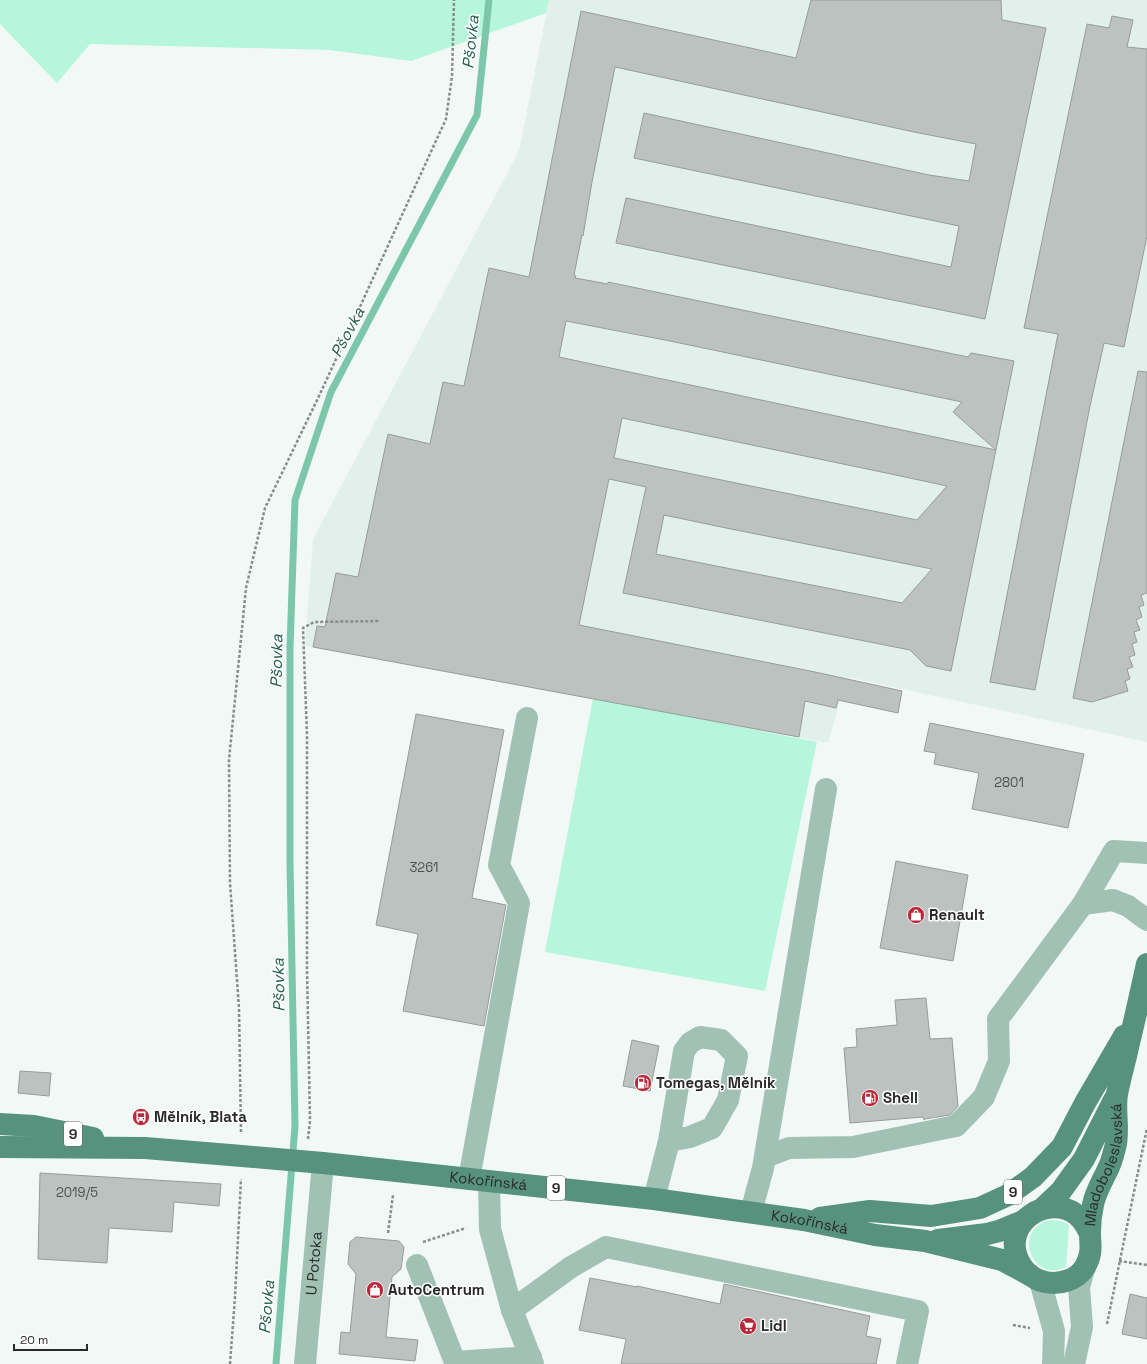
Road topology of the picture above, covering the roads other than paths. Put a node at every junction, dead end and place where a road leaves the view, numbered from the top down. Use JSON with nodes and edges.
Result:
{"nodes":[{"id":1,"x":527,"y":718,"type":"dead end"},
{"id":2,"x":826,"y":789,"type":"dead end"},
{"id":3,"x":1147,"y":853,"type":"edge"},
{"id":4,"x":1083,"y":904,"type":"junction"},
{"id":5,"x":1147,"y":920,"type":"edge"},
{"id":6,"x":1147,"y":964,"type":"edge"},
{"id":7,"x":1135,"y":1018,"type":"junction"},
{"id":8,"x":1117,"y":1095,"type":"junction"},
{"id":9,"x":0,"y":1124,"type":"edge"},
{"id":10,"x":668,"y":1141,"type":"junction"},
{"id":11,"x":0,"y":1147,"type":"edge"},
{"id":12,"x":145,"y":1148,"type":"junction"},
{"id":13,"x":764,"y":1157,"type":"junction"},
{"id":14,"x":315,"y":1162,"type":"junction"},
{"id":15,"x":479,"y":1180,"type":"junction"},
{"id":16,"x":654,"y":1200,"type":"junction"},
{"id":17,"x":1043,"y":1208,"type":"junction"},
{"id":18,"x":751,"y":1212,"type":"junction"},
{"id":19,"x":804,"y":1220,"type":"junction"},
{"id":20,"x":1023,"y":1221,"type":"junction"},
{"id":21,"x":1090,"y":1234,"type":"junction"},
{"id":22,"x":925,"y":1241,"type":"junction"},
{"id":23,"x":417,"y":1265,"type":"dead end"},
{"id":24,"x":1084,"y":1268,"type":"junction"},
{"id":25,"x":1035,"y":1278,"type":"junction"},
{"id":26,"x":512,"y":1310,"type":"junction"},
{"id":27,"x":532,"y":1361,"type":"edge"},
{"id":28,"x":454,"y":1363,"type":"edge"},
{"id":29,"x":305,"y":1364,"type":"edge"},
{"id":30,"x":907,"y":1364,"type":"edge"},
{"id":31,"x":1053,"y":1364,"type":"edge"},
{"id":32,"x":1074,"y":1364,"type":"edge"}],
"edges":[{"from":1,"to":15,"type":"street"},
{"from":2,"to":13,"type":"street"},
{"from":3,"to":4,"type":"street"},
{"from":4,"to":5,"type":"street"},
{"from":4,"to":13,"type":"street"},
{"from":6,"to":7,"type":"main road","name":"Mladoboleslavská","number":"9"},
{"from":7,"to":8,"type":"main road","name":"Mladoboleslavská","number":"9"},
{"from":7,"to":19,"type":"main road","number":"9"},
{"from":8,"to":17,"type":"main road","name":"Mladoboleslavská"},
{"from":8,"to":21,"type":"main road","name":"Mladoboleslavská"},
{"from":9,"to":12,"type":"main road","name":"Kokořínská","number":"9"},
{"from":10,"to":10,"type":"street"},
{"from":10,"to":16,"type":"street"},
{"from":11,"to":12,"type":"main road","name":"Kokořínská","number":"9"},
{"from":12,"to":14,"type":"main road","name":"Kokořínská","number":"9"},
{"from":13,"to":18,"type":"street"},
{"from":14,"to":15,"type":"main road","name":"Kokořínská","number":"9"},
{"from":14,"to":29,"type":"street","name":"U Potoka"},
{"from":15,"to":16,"type":"main road","name":"Kokořínská","number":"9"},
{"from":15,"to":26,"type":"street"},
{"from":16,"to":18,"type":"main road","name":"Kokořínská","number":"9"},
{"from":17,"to":20,"type":"main road","name":"Mladoboleslavská","number":"9"},
{"from":17,"to":21,"type":"main road","name":"Mladoboleslavská","number":"9"},
{"from":18,"to":19,"type":"main road","name":"Kokořínská","number":"9"},
{"from":19,"to":22,"type":"main road","name":"Kokořínská","number":"9"},
{"from":20,"to":22,"type":"main road","name":"Kokořínská","number":"9"},
{"from":20,"to":25,"type":"main road","number":"9"},
{"from":21,"to":24,"type":"main road","name":"Mladoboleslavská"},
{"from":22,"to":25,"type":"main road","name":"Kokořínská","number":"9"},
{"from":23,"to":28,"type":"street"},
{"from":24,"to":25,"type":"main road","number":"9"},
{"from":24,"to":32,"type":"street","name":"Mladoboleslavská"},
{"from":25,"to":31,"type":"street"},
{"from":26,"to":27,"type":"street"},
{"from":26,"to":30,"type":"street"},
{"from":27,"to":28,"type":"street"}]}
